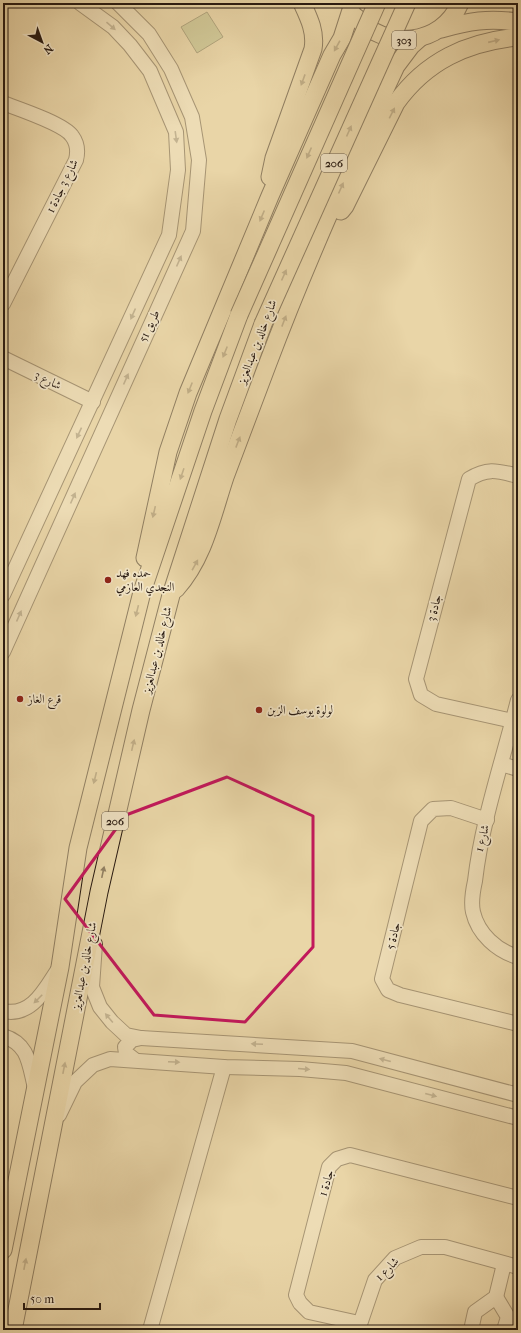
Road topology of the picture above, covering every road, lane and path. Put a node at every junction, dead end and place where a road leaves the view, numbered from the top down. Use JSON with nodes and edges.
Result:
{"nodes":[{"id":1,"x":80,"y":3,"type":"edge"},
{"id":2,"x":118,"y":3,"type":"edge"},
{"id":3,"x":302,"y":3,"type":"edge"},
{"id":4,"x":377,"y":3,"type":"edge"},
{"id":5,"x":407,"y":3,"type":"edge"},
{"id":6,"x":460,"y":3,"type":"edge"},
{"id":7,"x":350,"y":6,"type":"edge"},
{"id":8,"x":518,"y":22,"type":"edge"},
{"id":9,"x":438,"y":29,"type":"junction"},
{"id":10,"x":518,"y":37,"type":"edge"},
{"id":11,"x":420,"y":38,"type":"junction"},
{"id":12,"x":3,"y":103,"type":"edge"},
{"id":13,"x":270,"y":196,"type":"junction"},
{"id":14,"x":322,"y":229,"type":"junction"},
{"id":15,"x":144,"y":290,"type":"junction"},
{"id":16,"x":162,"y":299,"type":"junction"},
{"id":17,"x":3,"y":304,"type":"edge"},
{"id":18,"x":3,"y":358,"type":"edge"},
{"id":19,"x":93,"y":402,"type":"junction"},
{"id":20,"x":518,"y":476,"type":"edge"},
{"id":21,"x":25,"y":548,"type":"junction"},
{"id":22,"x":46,"y":558,"type":"junction"},
{"id":23,"x":17,"y":566,"type":"junction"},
{"id":24,"x":38,"y":575,"type":"junction"},
{"id":25,"x":142,"y":592,"type":"junction"},
{"id":26,"x":3,"y":595,"type":"edge"},
{"id":27,"x":171,"y":595,"type":"junction"},
{"id":28,"x":3,"y":652,"type":"edge"},
{"id":29,"x":518,"y":700,"type":"edge"},
{"id":30,"x":513,"y":721,"type":"junction"},
{"id":31,"x":501,"y":764,"type":"junction"},
{"id":32,"x":518,"y":769,"type":"edge"},
{"id":33,"x":487,"y":820,"type":"junction"},
{"id":34,"x":99,"y":892,"type":"junction"},
{"id":35,"x":518,"y":957,"type":"edge"},
{"id":36,"x":60,"y":967,"type":"junction"},
{"id":37,"x":3,"y":1011,"type":"edge"},
{"id":38,"x":518,"y":1024,"type":"edge"},
{"id":39,"x":3,"y":1036,"type":"edge"},
{"id":40,"x":140,"y":1038,"type":"junction"},
{"id":41,"x":135,"y":1060,"type":"junction"},
{"id":42,"x":224,"y":1067,"type":"junction"},
{"id":43,"x":456,"y":1078,"type":"junction"},
{"id":44,"x":36,"y":1090,"type":"junction"},
{"id":45,"x":500,"y":1090,"type":"junction"},
{"id":46,"x":518,"y":1095,"type":"edge"},
{"id":47,"x":449,"y":1100,"type":"junction"},
{"id":48,"x":494,"y":1112,"type":"junction"},
{"id":49,"x":518,"y":1118,"type":"edge"},
{"id":50,"x":52,"y":1128,"type":"junction"},
{"id":51,"x":518,"y":1198,"type":"edge"},
{"id":52,"x":3,"y":1250,"type":"edge"},
{"id":53,"x":504,"y":1264,"type":"junction"},
{"id":54,"x":518,"y":1267,"type":"edge"},
{"id":55,"x":496,"y":1297,"type":"junction"},
{"id":56,"x":359,"y":1327,"type":"edge"},
{"id":57,"x":13,"y":1330,"type":"edge"},
{"id":58,"x":150,"y":1330,"type":"edge"},
{"id":59,"x":471,"y":1330,"type":"edge"},
{"id":60,"x":504,"y":1330,"type":"edge"}],
"edges":[{"from":1,"to":15,"type":"street","name":"طريق 51","one_way":true},
{"from":16,"to":2,"type":"street","name":"طريق 51","one_way":true},
{"from":3,"to":13,"type":"main road","one_way":true},
{"from":4,"to":25,"type":"main road","name":"شارع خالد بن عبدالعزيز","number":"206","one_way":true,"bridge":true},
{"from":27,"to":5,"type":"main road","name":"شارع خالد بن عبدالعزيز","number":"206","one_way":true,"bridge":true},
{"from":6,"to":9,"type":"main road","number":"303"},
{"from":7,"to":11,"type":"main road","number":"303"},
{"from":7,"to":13,"type":"main road","one_way":true},
{"from":8,"to":9,"type":"main road"},
{"from":9,"to":11,"type":"main road","number":"303"},
{"from":14,"to":10,"type":"main road","one_way":true},
{"from":14,"to":11,"type":"main road","one_way":true},
{"from":12,"to":17,"type":"street","name":"شارع 3 جادة 1"},
{"from":13,"to":25,"type":"main road","one_way":true},
{"from":27,"to":14,"type":"main road","one_way":true},
{"from":15,"to":16,"type":"street"},
{"from":15,"to":19,"type":"street","name":"طريق 51","one_way":true},
{"from":22,"to":16,"type":"street","name":"طريق 51","one_way":true},
{"from":18,"to":19,"type":"street","name":"شارع 3"},
{"from":19,"to":21,"type":"street","name":"طريق 51","one_way":true},
{"from":20,"to":30,"type":"street","name":"جادة 3"},
{"from":21,"to":22,"type":"street"},
{"from":21,"to":23,"type":"street","name":"طريق 51"},
{"from":22,"to":24,"type":"street","name":"طريق 51"},
{"from":23,"to":24,"type":"street"},
{"from":23,"to":26,"type":"street","name":"طريق 51"},
{"from":28,"to":24,"type":"street","name":"طريق 51","one_way":true},
{"from":25,"to":36,"type":"main road","name":"شارع خالد بن عبدالعزيز","number":"206","one_way":true},
{"from":34,"to":27,"type":"main road","name":"شارع خالد بن عبدالعزيز","number":"206","one_way":true},
{"from":29,"to":30,"type":"street","name":"شارع 1"},
{"from":30,"to":31,"type":"street","name":"شارع 1"},
{"from":31,"to":32,"type":"street"},
{"from":31,"to":33,"type":"street","name":"شارع 1"},
{"from":33,"to":35,"type":"street","name":"شارع 1"},
{"from":33,"to":38,"type":"street","name":"جادة 5"},
{"from":40,"to":34,"type":"street","one_way":true},
{"from":50,"to":34,"type":"main road","name":"شارع خالد بن عبدالعزيز","number":"206","one_way":true},
{"from":36,"to":37,"type":"street","one_way":true},
{"from":36,"to":44,"type":"main road","name":"شارع خالد بن عبدالعزيز","number":"206"},
{"from":39,"to":44,"type":"street"},
{"from":40,"to":41,"type":"street"},
{"from":43,"to":40,"type":"street","one_way":true},
{"from":41,"to":42,"type":"street","one_way":true},
{"from":41,"to":50,"type":"street"},
{"from":42,"to":47,"type":"street","one_way":true},
{"from":42,"to":58,"type":"street"},
{"from":43,"to":45,"type":"street"},
{"from":43,"to":47,"type":"street"},
{"from":44,"to":52,"type":"main road","name":"شارع خالد بن عبدالعزيز","number":"206"},
{"from":45,"to":46,"type":"street"},
{"from":45,"to":48,"type":"street"},
{"from":47,"to":48,"type":"street"},
{"from":48,"to":49,"type":"street"},
{"from":57,"to":50,"type":"main road","name":"شارع خالد بن عبدالعزيز","number":"206","one_way":true},
{"from":51,"to":56,"type":"street","name":"جادة 1"},
{"from":53,"to":54,"type":"street","name":"شارع 1"},
{"from":53,"to":55,"type":"street"},
{"from":53,"to":56,"type":"street","name":"شارع 1"},
{"from":55,"to":59,"type":"street"},
{"from":55,"to":60,"type":"street"}]}
